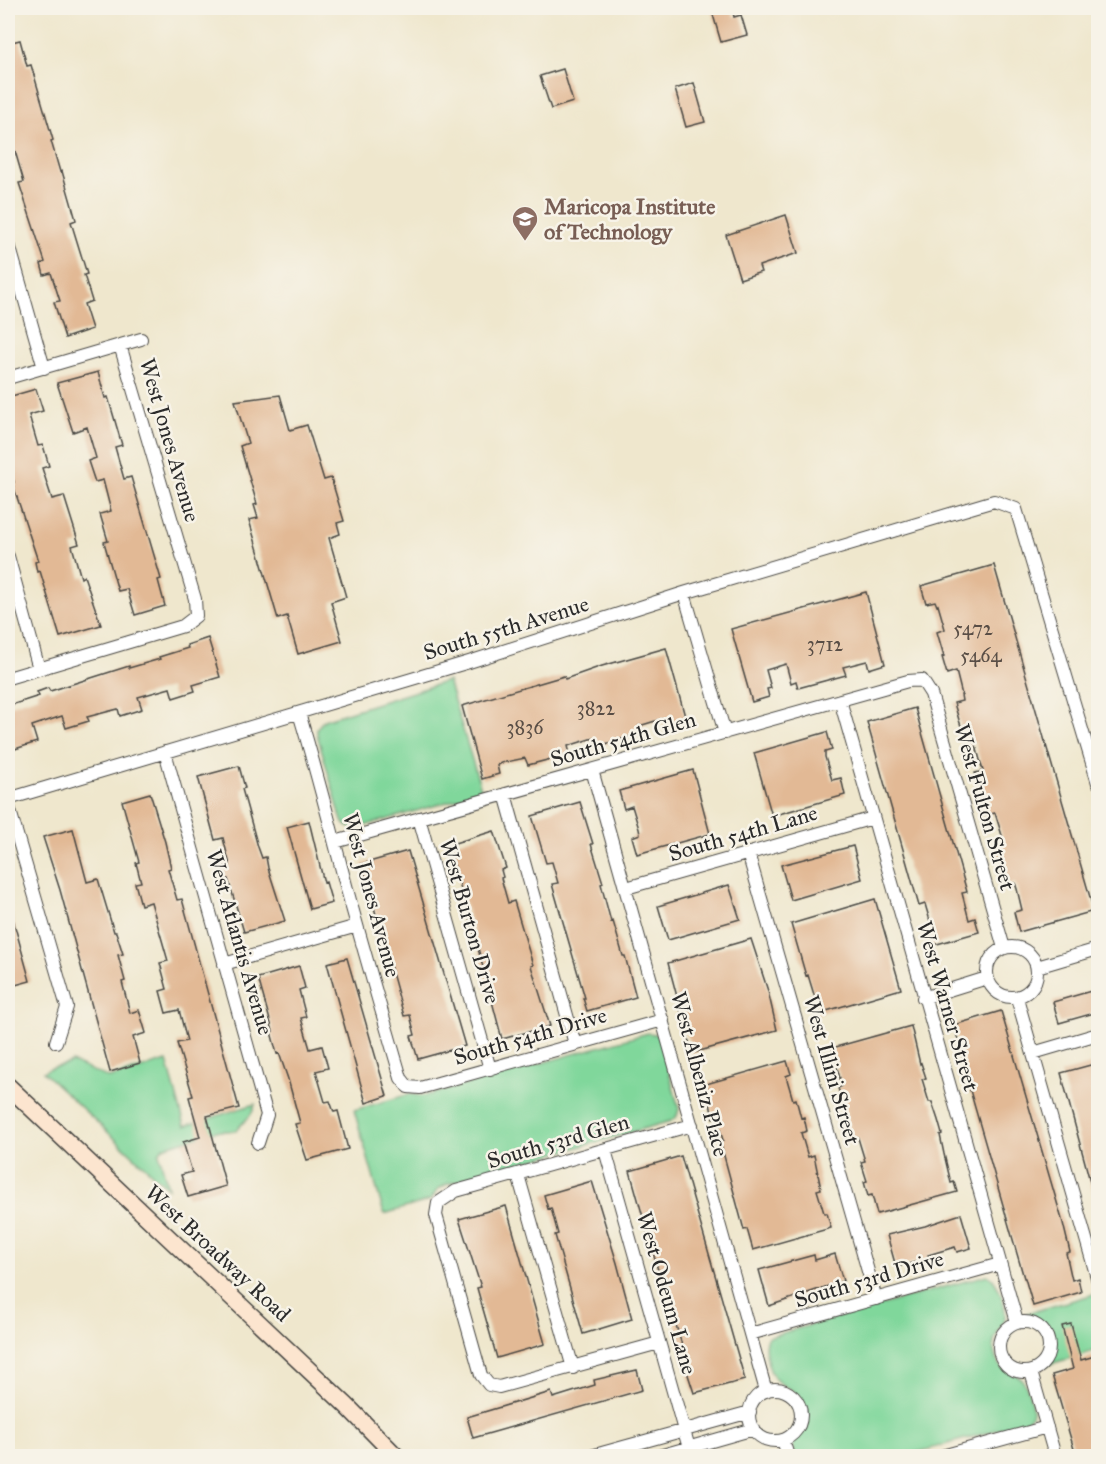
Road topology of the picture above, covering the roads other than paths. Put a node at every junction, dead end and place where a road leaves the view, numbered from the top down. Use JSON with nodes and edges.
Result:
{"nodes":[{"id":1,"x":8,"y":241,"type":"edge"},
{"id":2,"x":141,"y":339,"type":"dead end"},
{"id":3,"x":120,"y":345,"type":"junction"},
{"id":4,"x":44,"y":368,"type":"junction"},
{"id":5,"x":8,"y":378,"type":"edge"},
{"id":6,"x":8,"y":556,"type":"edge"},
{"id":7,"x":684,"y":593,"type":"junction"},
{"id":8,"x":39,"y":669,"type":"junction"},
{"id":9,"x":8,"y":678,"type":"edge"},
{"id":10,"x":922,"y":680,"type":"joint"},
{"id":11,"x":840,"y":700,"type":"junction"},
{"id":12,"x":299,"y":713,"type":"junction"},
{"id":13,"x":725,"y":733,"type":"junction"},
{"id":14,"x":165,"y":752,"type":"junction"},
{"id":15,"x":592,"y":770,"type":"junction"},
{"id":16,"x":1098,"y":783,"type":"edge"},
{"id":17,"x":505,"y":794,"type":"junction"},
{"id":18,"x":8,"y":799,"type":"edge"},
{"id":19,"x":8,"y":804,"type":"edge"},
{"id":20,"x":419,"y":818,"type":"junction"},
{"id":21,"x":873,"y":818,"type":"junction"},
{"id":22,"x":335,"y":842,"type":"junction"},
{"id":23,"x":748,"y":853,"type":"junction"},
{"id":24,"x":626,"y":888,"type":"junction"},
{"id":25,"x":357,"y":926,"type":"junction"},
{"id":26,"x":1004,"y":948,"type":"junction"},
{"id":27,"x":1098,"y":950,"type":"edge"},
{"id":28,"x":224,"y":964,"type":"junction"},
{"id":29,"x":1037,"y":967,"type":"junction"},
{"id":30,"x":987,"y":978,"type":"junction"},
{"id":31,"x":923,"y":998,"type":"junction"},
{"id":32,"x":1017,"y":998,"type":"junction"},
{"id":33,"x":663,"y":1020,"type":"junction"},
{"id":34,"x":1098,"y":1034,"type":"edge"},
{"id":35,"x":56,"y":1042,"type":"dead end"},
{"id":36,"x":576,"y":1044,"type":"junction"},
{"id":37,"x":1033,"y":1053,"type":"junction"},
{"id":38,"x":490,"y":1069,"type":"junction"},
{"id":39,"x":8,"y":1086,"type":"edge"},
{"id":40,"x":408,"y":1087,"type":"joint"},
{"id":41,"x":692,"y":1125,"type":"junction"},
{"id":42,"x":258,"y":1143,"type":"dead end"},
{"id":43,"x":604,"y":1150,"type":"junction"},
{"id":44,"x":518,"y":1174,"type":"junction"},
{"id":45,"x":1000,"y":1264,"type":"junction"},
{"id":46,"x":1098,"y":1281,"type":"edge"},
{"id":47,"x":876,"y":1299,"type":"junction"},
{"id":48,"x":1017,"y":1322,"type":"junction"},
{"id":49,"x":750,"y":1334,"type":"junction"},
{"id":50,"x":659,"y":1343,"type":"junction"},
{"id":51,"x":573,"y":1368,"type":"junction"},
{"id":52,"x":1030,"y":1372,"type":"junction"},
{"id":53,"x":766,"y":1391,"type":"junction"},
{"id":54,"x":750,"y":1412,"type":"junction"},
{"id":55,"x":1047,"y":1427,"type":"junction"},
{"id":56,"x":754,"y":1429,"type":"junction"},
{"id":57,"x":684,"y":1430,"type":"junction"},
{"id":58,"x":783,"y":1440,"type":"junction"},
{"id":59,"x":689,"y":1448,"type":"junction"},
{"id":60,"x":396,"y":1456,"type":"edge"},
{"id":61,"x":591,"y":1456,"type":"edge"},
{"id":62,"x":659,"y":1456,"type":"edge"},
{"id":63,"x":788,"y":1456,"type":"edge"},
{"id":64,"x":942,"y":1456,"type":"edge"},
{"id":65,"x":1055,"y":1456,"type":"edge"}],
"edges":[{"from":1,"to":4,"type":"street"},
{"from":2,"to":3,"type":"street"},
{"from":3,"to":4,"type":"street"},
{"from":3,"to":8,"type":"street","name":"West Jones Avenue"},
{"from":4,"to":5,"type":"street"},
{"from":6,"to":8,"type":"street"},
{"from":7,"to":12,"type":"street","name":"South 55th Avenue"},
{"from":7,"to":13,"type":"street"},
{"from":7,"to":16,"type":"street","name":"South 55th Avenue"},
{"from":8,"to":9,"type":"street"},
{"from":10,"to":11,"type":"street","name":"South 54th Glen"},
{"from":10,"to":26,"type":"street","name":"West Fulton Street"},
{"from":11,"to":13,"type":"street","name":"South 54th Glen"},
{"from":11,"to":21,"type":"street","name":"West Warner Street"},
{"from":12,"to":14,"type":"street","name":"South 55th Avenue"},
{"from":12,"to":22,"type":"street","name":"West Jones Avenue"},
{"from":13,"to":15,"type":"street","name":"South 54th Glen"},
{"from":14,"to":18,"type":"street","name":"South 55th Avenue"},
{"from":14,"to":28,"type":"street","name":"West Atlantis Avenue"},
{"from":15,"to":17,"type":"street","name":"South 54th Glen"},
{"from":15,"to":24,"type":"street","name":"West Albeniz Place"},
{"from":17,"to":20,"type":"street","name":"South 54th Glen"},
{"from":17,"to":36,"type":"street"},
{"from":19,"to":35,"type":"street"},
{"from":20,"to":22,"type":"street","name":"South 54th Glen"},
{"from":20,"to":38,"type":"street","name":"West Burton Drive"},
{"from":21,"to":23,"type":"street","name":"South 54th Lane"},
{"from":21,"to":31,"type":"street","name":"West Warner Street"},
{"from":22,"to":25,"type":"street","name":"West Jones Avenue"},
{"from":23,"to":24,"type":"street","name":"South 54th Lane"},
{"from":23,"to":47,"type":"street","name":"West Illini Street"},
{"from":24,"to":33,"type":"street","name":"West Albeniz Place"},
{"from":25,"to":28,"type":"street"},
{"from":25,"to":40,"type":"street","name":"West Jones Avenue"},
{"from":26,"to":29,"type":"street"},
{"from":26,"to":30,"type":"street"},
{"from":27,"to":29,"type":"street"},
{"from":28,"to":42,"type":"street","name":"West Atlantis Avenue"},
{"from":29,"to":32,"type":"street"},
{"from":30,"to":31,"type":"street"},
{"from":30,"to":32,"type":"street"},
{"from":31,"to":45,"type":"street","name":"West Warner Street"},
{"from":32,"to":37,"type":"street"},
{"from":33,"to":36,"type":"street","name":"South 54th Drive"},
{"from":33,"to":41,"type":"street","name":"West Albeniz Place"},
{"from":34,"to":37,"type":"street"},
{"from":36,"to":38,"type":"street","name":"South 54th Drive"},
{"from":37,"to":46,"type":"street"},
{"from":38,"to":40,"type":"street","name":"South 54th Drive"},
{"from":39,"to":60,"type":"main road","name":"West Broadway Road"},
{"from":41,"to":43,"type":"street","name":"South 53rd Glen"},
{"from":41,"to":49,"type":"street","name":"West Albeniz Place"},
{"from":43,"to":44,"type":"street","name":"South 53rd Glen"},
{"from":43,"to":50,"type":"street","name":"West Odeum Lane"},
{"from":44,"to":51,"type":"street"},
{"from":44,"to":51,"type":"street","name":"South 53rd Glen"},
{"from":45,"to":47,"type":"street","name":"South 53rd Drive"},
{"from":45,"to":48,"type":"street","name":"West Warner Street"},
{"from":47,"to":49,"type":"street","name":"South 53rd Drive"},
{"from":48,"to":52,"type":"street"},
{"from":48,"to":52,"type":"street"},
{"from":49,"to":53,"type":"street","name":"West Albeniz Place"},
{"from":50,"to":51,"type":"street"},
{"from":50,"to":57,"type":"street","name":"West Odeum Lane"},
{"from":52,"to":55,"type":"street"},
{"from":53,"to":54,"type":"street"},
{"from":53,"to":58,"type":"street"},
{"from":54,"to":56,"type":"street"},
{"from":54,"to":57,"type":"street"},
{"from":55,"to":64,"type":"street"},
{"from":55,"to":65,"type":"street"},
{"from":56,"to":58,"type":"street"},
{"from":56,"to":59,"type":"street"},
{"from":57,"to":59,"type":"street","name":"West Odeum Lane"},
{"from":57,"to":61,"type":"street"},
{"from":58,"to":63,"type":"street"},
{"from":59,"to":62,"type":"street"}]}
